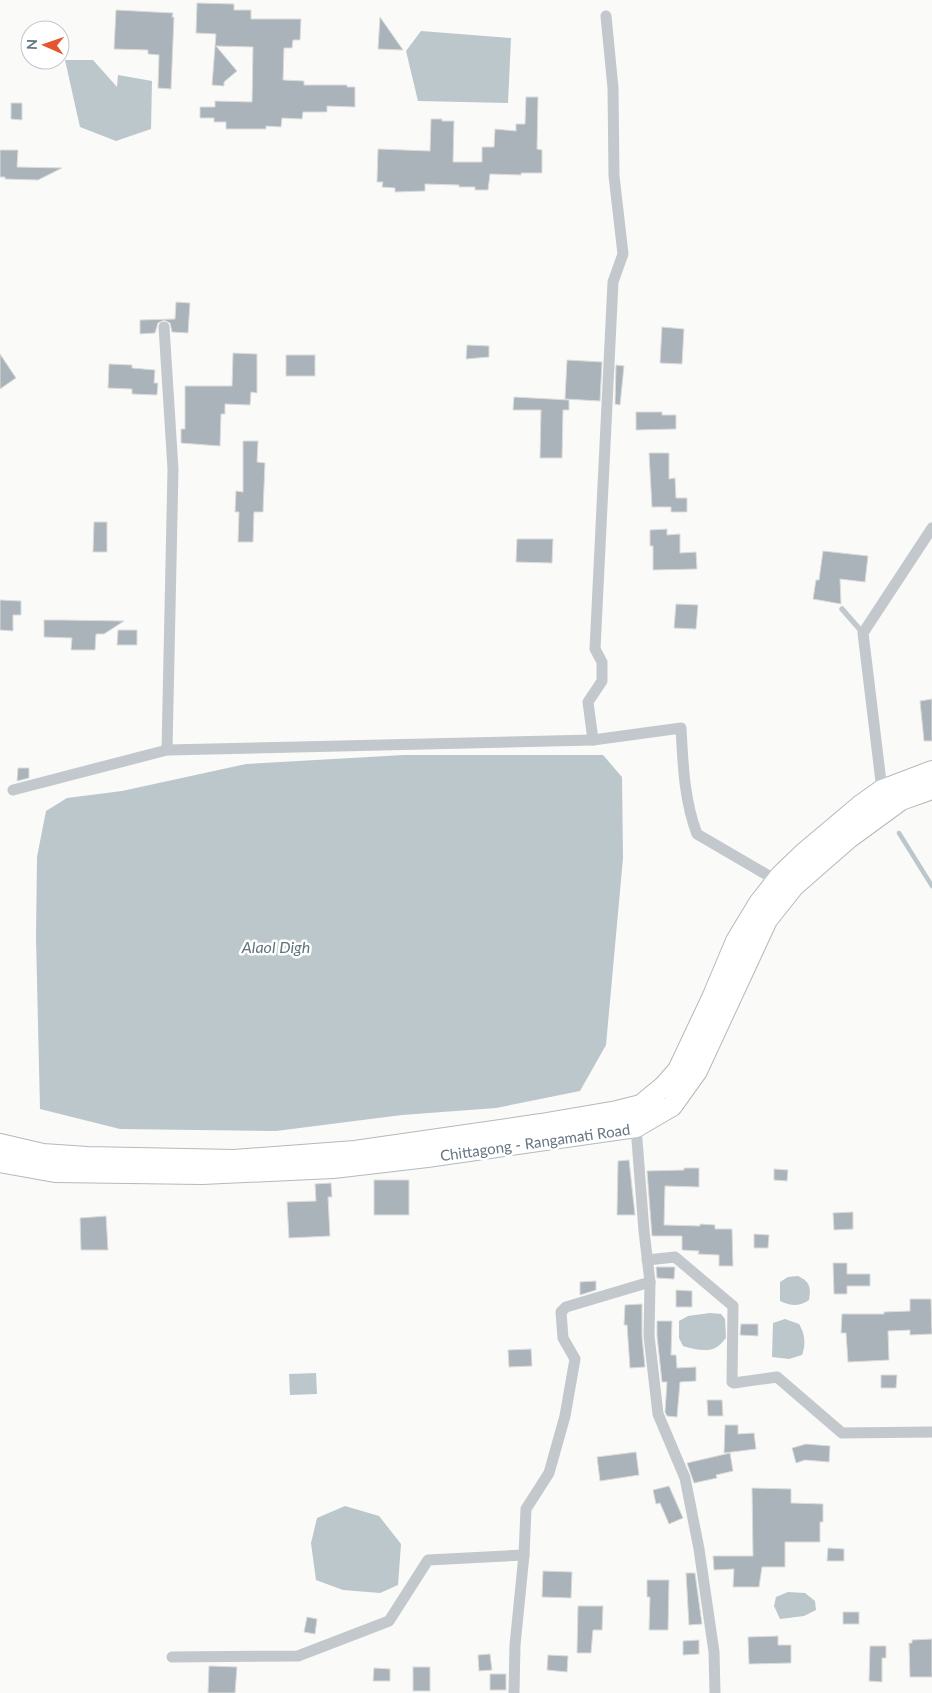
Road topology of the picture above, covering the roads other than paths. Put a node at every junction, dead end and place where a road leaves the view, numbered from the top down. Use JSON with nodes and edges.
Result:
{"nodes":[{"id":1,"x":606,"y":16,"type":"dead end"},
{"id":2,"x":164,"y":327,"type":"dead end"},
{"id":3,"x":932,"y":528,"type":"edge"},
{"id":4,"x":842,"y":608,"type":"dead end"},
{"id":5,"x":863,"y":633,"type":"junction"},
{"id":6,"x":593,"y":740,"type":"junction"},
{"id":7,"x":167,"y":750,"type":"junction"},
{"id":8,"x":932,"y":771,"type":"edge"},
{"id":9,"x":932,"y":789,"type":"edge"},
{"id":10,"x":13,"y":790,"type":"dead end"},
{"id":11,"x":882,"y":790,"type":"junction"},
{"id":12,"x":776,"y":880,"type":"junction"},
{"id":13,"x":636,"y":1127,"type":"junction"},
{"id":14,"x":0,"y":1144,"type":"edge"},
{"id":15,"x":0,"y":1162,"type":"edge"},
{"id":16,"x":647,"y":1260,"type":"junction"},
{"id":17,"x":650,"y":1282,"type":"junction"},
{"id":18,"x":932,"y":1432,"type":"edge"},
{"id":19,"x":524,"y":1555,"type":"junction"},
{"id":20,"x":172,"y":1657,"type":"dead end"},
{"id":21,"x":514,"y":1693,"type":"edge"},
{"id":22,"x":715,"y":1693,"type":"edge"}],
"edges":[{"from":1,"to":6,"type":"street"},
{"from":2,"to":7,"type":"street"},
{"from":3,"to":5,"type":"street"},
{"from":4,"to":5,"type":"lane"},
{"from":5,"to":11,"type":"street"},
{"from":6,"to":7,"type":"street"},
{"from":6,"to":12,"type":"street"},
{"from":7,"to":10,"type":"street"},
{"from":8,"to":11,"type":"highway","name":"Chittagong - Rangamati Road"},
{"from":9,"to":13,"type":"highway","name":"Chittagong - Rangamati Road"},
{"from":11,"to":12,"type":"highway","name":"Chittagong - Rangamati Road"},
{"from":12,"to":14,"type":"highway","name":"Chittagong - Rangamati Road"},
{"from":13,"to":15,"type":"highway","name":"Chittagong - Rangamati Road"},
{"from":13,"to":16,"type":"street"},
{"from":16,"to":17,"type":"street"},
{"from":16,"to":18,"type":"street"},
{"from":17,"to":19,"type":"street"},
{"from":17,"to":22,"type":"street"},
{"from":19,"to":20,"type":"street"},
{"from":19,"to":21,"type":"street"}]}
